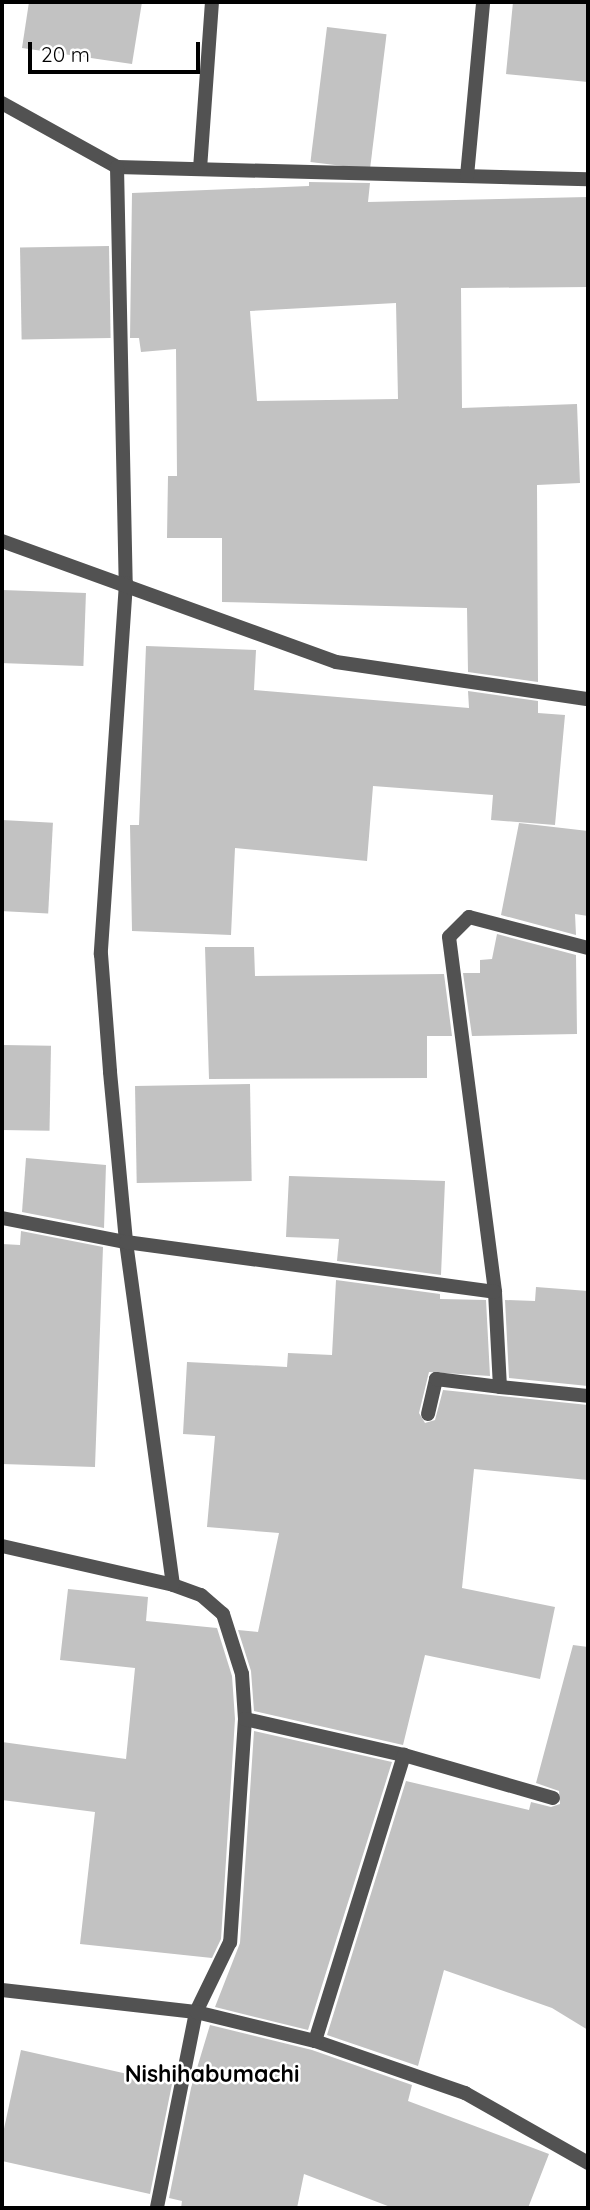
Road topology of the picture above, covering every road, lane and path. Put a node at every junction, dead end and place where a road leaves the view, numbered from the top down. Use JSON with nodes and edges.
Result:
{"nodes":[{"id":1,"x":212,"y":2,"type":"edge"},
{"id":2,"x":484,"y":2,"type":"edge"},
{"id":3,"x":2,"y":103,"type":"edge"},
{"id":4,"x":117,"y":166,"type":"junction"},
{"id":5,"x":200,"y":169,"type":"junction"},
{"id":6,"x":467,"y":176,"type":"junction"},
{"id":7,"x":588,"y":179,"type":"edge"},
{"id":8,"x":2,"y":541,"type":"edge"},
{"id":9,"x":126,"y":583,"type":"junction"},
{"id":10,"x":588,"y":699,"type":"edge"},
{"id":11,"x":588,"y":948,"type":"edge"},
{"id":12,"x":2,"y":1218,"type":"edge"},
{"id":13,"x":126,"y":1242,"type":"junction"},
{"id":14,"x":495,"y":1292,"type":"junction"},
{"id":15,"x":500,"y":1387,"type":"junction"},
{"id":16,"x":588,"y":1396,"type":"edge"},
{"id":17,"x":428,"y":1415,"type":"dead end"},
{"id":18,"x":2,"y":1546,"type":"edge"},
{"id":19,"x":173,"y":1585,"type":"junction"},
{"id":20,"x":245,"y":1719,"type":"junction"},
{"id":21,"x":404,"y":1755,"type":"junction"},
{"id":22,"x":553,"y":1798,"type":"dead end"},
{"id":23,"x":2,"y":1990,"type":"edge"},
{"id":24,"x":196,"y":2012,"type":"junction"},
{"id":25,"x":315,"y":2041,"type":"junction"},
{"id":26,"x":588,"y":2163,"type":"edge"},
{"id":27,"x":157,"y":2208,"type":"edge"}],
"edges":[{"from":1,"to":5,"type":"street"},
{"from":2,"to":6,"type":"street"},
{"from":3,"to":4,"type":"street"},
{"from":4,"to":5,"type":"street"},
{"from":4,"to":9,"type":"street"},
{"from":5,"to":6,"type":"street"},
{"from":6,"to":7,"type":"street"},
{"from":8,"to":9,"type":"street"},
{"from":9,"to":10,"type":"street"},
{"from":9,"to":13,"type":"street"},
{"from":11,"to":14,"type":"street"},
{"from":12,"to":13,"type":"street"},
{"from":13,"to":14,"type":"street"},
{"from":13,"to":19,"type":"street"},
{"from":14,"to":15,"type":"street"},
{"from":15,"to":16,"type":"street"},
{"from":15,"to":17,"type":"street"},
{"from":18,"to":19,"type":"street"},
{"from":19,"to":20,"type":"street"},
{"from":20,"to":21,"type":"street"},
{"from":20,"to":24,"type":"street"},
{"from":21,"to":22,"type":"street"},
{"from":21,"to":25,"type":"street"},
{"from":23,"to":24,"type":"street"},
{"from":24,"to":25,"type":"street"},
{"from":24,"to":27,"type":"street"},
{"from":25,"to":26,"type":"street"}]}
